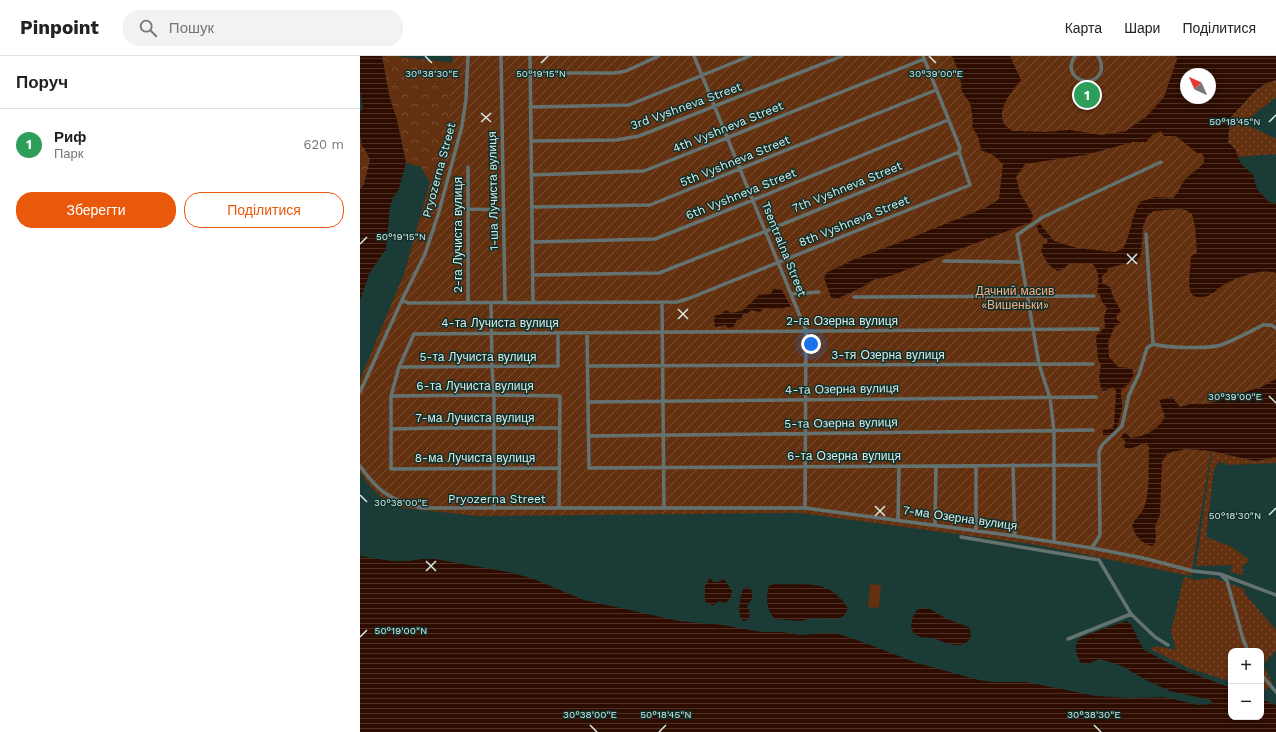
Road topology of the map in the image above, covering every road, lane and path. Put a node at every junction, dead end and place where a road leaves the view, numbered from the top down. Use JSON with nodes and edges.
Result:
{"nodes":[{"id":1,"x":468,"y":56,"type":"edge"},
{"id":2,"x":501,"y":56,"type":"edge"},
{"id":3,"x":530,"y":56,"type":"edge"},
{"id":4,"x":659,"y":56,"type":"edge"},
{"id":5,"x":694,"y":56,"type":"edge"},
{"id":6,"x":750,"y":56,"type":"edge"},
{"id":7,"x":842,"y":56,"type":"edge"},
{"id":8,"x":1074,"y":56,"type":"edge"},
{"id":9,"x":1098,"y":56,"type":"edge"},
{"id":10,"x":924,"y":57,"type":"edge"},
{"id":11,"x":530,"y":73,"type":"junction"},
{"id":12,"x":702,"y":75,"type":"junction"},
{"id":13,"x":936,"y":90,"type":"junction"},
{"id":14,"x":530,"y":107,"type":"junction"},
{"id":15,"x":715,"y":107,"type":"junction"},
{"id":16,"x":948,"y":120,"type":"junction"},
{"id":17,"x":728,"y":138,"type":"junction"},
{"id":18,"x":531,"y":142,"type":"junction"},
{"id":19,"x":959,"y":152,"type":"junction"},
{"id":20,"x":1161,"y":162,"type":"dead end"},
{"id":21,"x":468,"y":167,"type":"dead end"},
{"id":22,"x":740,"y":169,"type":"junction"},
{"id":23,"x":531,"y":175,"type":"junction"},
{"id":24,"x":753,"y":200,"type":"junction"},
{"id":25,"x":532,"y":207,"type":"junction"},
{"id":26,"x":469,"y":209,"type":"junction"},
{"id":27,"x":504,"y":210,"type":"junction"},
{"id":28,"x":766,"y":231,"type":"junction"},
{"id":29,"x":1146,"y":234,"type":"dead end"},
{"id":30,"x":532,"y":242,"type":"junction"},
{"id":31,"x":944,"y":261,"type":"dead end"},
{"id":32,"x":778,"y":262,"type":"junction"},
{"id":33,"x":1022,"y":262,"type":"junction"},
{"id":34,"x":533,"y":275,"type":"junction"},
{"id":35,"x":819,"y":292,"type":"dead end"},
{"id":36,"x":791,"y":294,"type":"junction"},
{"id":37,"x":1028,"y":296,"type":"junction"},
{"id":38,"x":1094,"y":296,"type":"dead end"},
{"id":39,"x":854,"y":297,"type":"dead end"},
{"id":40,"x":402,"y":300,"type":"junction"},
{"id":41,"x":505,"y":302,"type":"junction"},
{"id":42,"x":662,"y":302,"type":"junction"},
{"id":43,"x":468,"y":303,"type":"junction"},
{"id":44,"x":491,"y":303,"type":"junction"},
{"id":45,"x":533,"y":303,"type":"junction"},
{"id":46,"x":1276,"y":328,"type":"edge"},
{"id":47,"x":1034,"y":329,"type":"junction"},
{"id":48,"x":1098,"y":329,"type":"dead end"},
{"id":49,"x":806,"y":331,"type":"junction"},
{"id":50,"x":662,"y":332,"type":"junction"},
{"id":51,"x":492,"y":333,"type":"junction"},
{"id":52,"x":558,"y":333,"type":"junction"},
{"id":53,"x":587,"y":333,"type":"junction"},
{"id":54,"x":1153,"y":344,"type":"junction"},
{"id":55,"x":1039,"y":364,"type":"junction"},
{"id":56,"x":1093,"y":364,"type":"dead end"},
{"id":57,"x":806,"y":365,"type":"junction"},
{"id":58,"x":588,"y":366,"type":"junction"},
{"id":59,"x":662,"y":366,"type":"junction"},
{"id":60,"x":399,"y":367,"type":"junction"},
{"id":61,"x":492,"y":367,"type":"junction"},
{"id":62,"x":360,"y":392,"type":"edge"},
{"id":63,"x":494,"y":394,"type":"junction"},
{"id":64,"x":391,"y":396,"type":"junction"},
{"id":65,"x":1096,"y":397,"type":"dead end"},
{"id":66,"x":1050,"y":398,"type":"junction"},
{"id":67,"x":806,"y":400,"type":"junction"},
{"id":68,"x":663,"y":401,"type":"junction"},
{"id":69,"x":588,"y":402,"type":"junction"},
{"id":70,"x":494,"y":428,"type":"junction"},
{"id":71,"x":559,"y":428,"type":"junction"},
{"id":72,"x":392,"y":429,"type":"junction"},
{"id":73,"x":1094,"y":430,"type":"dead end"},
{"id":74,"x":1054,"y":431,"type":"junction"},
{"id":75,"x":806,"y":433,"type":"junction"},
{"id":76,"x":663,"y":435,"type":"junction"},
{"id":77,"x":589,"y":436,"type":"junction"},
{"id":78,"x":1013,"y":465,"type":"junction"},
{"id":79,"x":1054,"y":465,"type":"junction"},
{"id":80,"x":1098,"y":465,"type":"junction"},
{"id":81,"x":360,"y":466,"type":"edge"},
{"id":82,"x":900,"y":466,"type":"junction"},
{"id":83,"x":936,"y":466,"type":"junction"},
{"id":84,"x":976,"y":466,"type":"junction"},
{"id":85,"x":664,"y":467,"type":"junction"},
{"id":86,"x":805,"y":467,"type":"junction"},
{"id":87,"x":494,"y":468,"type":"junction"},
{"id":88,"x":559,"y":468,"type":"junction"},
{"id":89,"x":664,"y":507,"type":"junction"},
{"id":90,"x":559,"y":508,"type":"junction"},
{"id":91,"x":805,"y":508,"type":"junction"},
{"id":92,"x":494,"y":509,"type":"junction"},
{"id":93,"x":601,"y":509,"type":"joint"},
{"id":94,"x":898,"y":520,"type":"junction"},
{"id":95,"x":935,"y":525,"type":"junction"},
{"id":96,"x":976,"y":530,"type":"junction"},
{"id":97,"x":1015,"y":536,"type":"junction"},
{"id":98,"x":961,"y":537,"type":"dead end"},
{"id":99,"x":1054,"y":542,"type":"junction"},
{"id":100,"x":1092,"y":548,"type":"junction"},
{"id":101,"x":1220,"y":574,"type":"junction"},
{"id":102,"x":1276,"y":595,"type":"edge"},
{"id":103,"x":1131,"y":614,"type":"junction"},
{"id":104,"x":1068,"y":639,"type":"dead end"},
{"id":105,"x":1168,"y":645,"type":"dead end"},
{"id":106,"x":1247,"y":648,"type":"edge"},
{"id":107,"x":1264,"y":678,"type":"edge"},
{"id":108,"x":1276,"y":692,"type":"edge"}],
"edges":[{"from":1,"to":40,"type":"street","name":"Pryozerna Street"},
{"from":2,"to":27,"type":"street","name":"1-ша Лучиста вулиця"},
{"from":3,"to":11,"type":"street"},
{"from":4,"to":11,"type":"street"},
{"from":5,"to":12,"type":"street","name":"Tsentralna Street"},
{"from":6,"to":12,"type":"street"},
{"from":7,"to":15,"type":"street","name":"3rd Vyshneva Street"},
{"from":8,"to":9,"type":"street"},
{"from":10,"to":13,"type":"street"},
{"from":10,"to":17,"type":"street","name":"4th Vyshneva Street"},
{"from":11,"to":14,"type":"street"},
{"from":12,"to":14,"type":"street"},
{"from":12,"to":15,"type":"street","name":"Tsentralna Street"},
{"from":13,"to":16,"type":"street"},
{"from":13,"to":22,"type":"street","name":"5th Vyshneva Street"},
{"from":14,"to":18,"type":"street"},
{"from":15,"to":17,"type":"street","name":"Tsentralna Street"},
{"from":15,"to":18,"type":"street","name":"3rd Vyshneva Street"},
{"from":16,"to":19,"type":"street"},
{"from":16,"to":24,"type":"street","name":"6th Vyshneva Street"},
{"from":17,"to":22,"type":"street","name":"Tsentralna Street"},
{"from":17,"to":23,"type":"street","name":"4th Vyshneva Street"},
{"from":18,"to":23,"type":"street"},
{"from":19,"to":28,"type":"street","name":"7th Vyshneva Street"},
{"from":19,"to":32,"type":"street","name":"8th Vyshneva Street"},
{"from":20,"to":33,"type":"street"},
{"from":21,"to":26,"type":"street","name":"2-га Лучиста вулиця"},
{"from":22,"to":24,"type":"street","name":"Tsentralna Street"},
{"from":22,"to":25,"type":"street","name":"5th Vyshneva Street"},
{"from":23,"to":25,"type":"street"},
{"from":24,"to":28,"type":"street","name":"Tsentralna Street"},
{"from":24,"to":30,"type":"street","name":"6th Vyshneva Street"},
{"from":25,"to":30,"type":"street"},
{"from":26,"to":27,"type":"street"},
{"from":26,"to":43,"type":"street","name":"2-га Лучиста вулиця"},
{"from":27,"to":41,"type":"street","name":"1-ша Лучиста вулиця"},
{"from":28,"to":32,"type":"street","name":"Tsentralna Street"},
{"from":28,"to":34,"type":"street","name":"7th Vyshneva Street"},
{"from":29,"to":54,"type":"street"},
{"from":30,"to":34,"type":"street"},
{"from":31,"to":33,"type":"street"},
{"from":32,"to":36,"type":"street","name":"Tsentralna Street"},
{"from":32,"to":42,"type":"street","name":"8th Vyshneva Street"},
{"from":33,"to":37,"type":"street"},
{"from":34,"to":45,"type":"street"},
{"from":35,"to":36,"type":"street"},
{"from":36,"to":49,"type":"street","name":"Tsentralna Street"},
{"from":37,"to":38,"type":"street"},
{"from":37,"to":39,"type":"street"},
{"from":37,"to":47,"type":"street"},
{"from":40,"to":43,"type":"street","name":"8th Vyshneva Street"},
{"from":40,"to":62,"type":"street","name":"Pryozerna Street"},
{"from":41,"to":44,"type":"street","name":"8th Vyshneva Street"},
{"from":41,"to":45,"type":"street","name":"8th Vyshneva Street"},
{"from":42,"to":45,"type":"street","name":"8th Vyshneva Street"},
{"from":42,"to":50,"type":"street"},
{"from":43,"to":44,"type":"street","name":"8th Vyshneva Street"},
{"from":44,"to":51,"type":"street"},
{"from":46,"to":54,"type":"street"},
{"from":47,"to":48,"type":"street","name":"2-га Озерна вулиця"},
{"from":47,"to":49,"type":"street","name":"2-га Озерна вулиця"},
{"from":47,"to":55,"type":"street"},
{"from":49,"to":50,"type":"street","name":"2-га Озерна вулиця"},
{"from":49,"to":57,"type":"street","name":"Tsentralna Street"},
{"from":50,"to":53,"type":"street","name":"2-га Озерна вулиця"},
{"from":50,"to":59,"type":"street"},
{"from":51,"to":52,"type":"street","name":"4-та Лучиста вулиця"},
{"from":51,"to":60,"type":"street","name":"4-та Лучиста вулиця"},
{"from":51,"to":61,"type":"street"},
{"from":52,"to":53,"type":"street","name":"4-та Лучиста вулиця"},
{"from":52,"to":61,"type":"street","name":"5-та Лучиста вулиця"},
{"from":53,"to":58,"type":"street"},
{"from":54,"to":80,"type":"street"},
{"from":55,"to":56,"type":"street","name":"3-тя Озерна вулиця"},
{"from":55,"to":57,"type":"street","name":"3-тя Озерна вулиця"},
{"from":55,"to":66,"type":"street"},
{"from":57,"to":59,"type":"street","name":"3-тя Озерна вулиця"},
{"from":57,"to":67,"type":"street","name":"Tsentralna Street"},
{"from":58,"to":59,"type":"street","name":"3-тя Озерна вулиця"},
{"from":58,"to":69,"type":"street"},
{"from":59,"to":68,"type":"street"},
{"from":60,"to":61,"type":"street","name":"5-та Лучиста вулиця"},
{"from":60,"to":64,"type":"street"},
{"from":61,"to":63,"type":"street"},
{"from":63,"to":64,"type":"street","name":"6-та Лучиста вулиця"},
{"from":63,"to":70,"type":"street"},
{"from":63,"to":71,"type":"street","name":"6-та Лучиста вулиця"},
{"from":64,"to":72,"type":"street"},
{"from":65,"to":66,"type":"street","name":"4-та Озерна вулиця"},
{"from":66,"to":67,"type":"street","name":"4-та Озерна вулиця"},
{"from":66,"to":74,"type":"street"},
{"from":67,"to":68,"type":"street","name":"4-та Озерна вулиця"},
{"from":67,"to":75,"type":"street","name":"Tsentralna Street"},
{"from":68,"to":69,"type":"street","name":"4-та Озерна вулиця"},
{"from":68,"to":76,"type":"street"},
{"from":69,"to":77,"type":"street"},
{"from":70,"to":71,"type":"street","name":"7-ма Лучиста вулиця"},
{"from":70,"to":72,"type":"street","name":"7-ма Лучиста вулиця"},
{"from":70,"to":87,"type":"street"},
{"from":71,"to":88,"type":"street"},
{"from":72,"to":87,"type":"street","name":"8-ма Лучиста вулиця"},
{"from":73,"to":74,"type":"street","name":"5-та Озерна вулиця"},
{"from":74,"to":75,"type":"street","name":"5-та Озерна вулиця"},
{"from":74,"to":79,"type":"street"},
{"from":75,"to":76,"type":"street","name":"5-та Озерна вулиця"},
{"from":75,"to":86,"type":"street","name":"Tsentralna Street"},
{"from":76,"to":77,"type":"street","name":"5-та Озерна вулиця"},
{"from":76,"to":85,"type":"street"},
{"from":77,"to":85,"type":"street","name":"6-та Озерна вулиця"},
{"from":78,"to":79,"type":"street","name":"6-та Озерна вулиця"},
{"from":78,"to":84,"type":"street","name":"6-та Озерна вулиця"},
{"from":78,"to":97,"type":"street"},
{"from":79,"to":80,"type":"street","name":"6-та Озерна вулиця"},
{"from":79,"to":99,"type":"street"},
{"from":80,"to":100,"type":"street"},
{"from":81,"to":92,"type":"street","name":"Pryozerna Street"},
{"from":82,"to":83,"type":"street","name":"6-та Озерна вулиця"},
{"from":82,"to":86,"type":"street","name":"6-та Озерна вулиця"},
{"from":82,"to":94,"type":"street"},
{"from":83,"to":84,"type":"street","name":"6-та Озерна вулиця"},
{"from":83,"to":95,"type":"street"},
{"from":84,"to":96,"type":"street"},
{"from":85,"to":86,"type":"street","name":"6-та Озерна вулиця"},
{"from":85,"to":89,"type":"street"},
{"from":86,"to":91,"type":"street","name":"Tsentralna Street"},
{"from":87,"to":88,"type":"street","name":"8-ма Лучиста вулиця"},
{"from":87,"to":92,"type":"street"},
{"from":88,"to":90,"type":"street"},
{"from":89,"to":91,"type":"street","name":"7-ма Озерна вулиця"},
{"from":89,"to":93,"type":"street","name":"7-ма Озерна вулиця"},
{"from":90,"to":92,"type":"street","name":"Pryozerna Street"},
{"from":90,"to":93,"type":"street","name":"Pryozerna Street"},
{"from":91,"to":94,"type":"street","name":"7-ма Озерна вулиця"},
{"from":94,"to":95,"type":"street","name":"7-ма Озерна вулиця"},
{"from":95,"to":96,"type":"street","name":"7-ма Озерна вулиця"},
{"from":96,"to":97,"type":"street","name":"7-ма Озерна вулиця"},
{"from":97,"to":99,"type":"street","name":"7-ма Озерна вулиця"},
{"from":98,"to":103,"type":"street"},
{"from":99,"to":100,"type":"street","name":"7-ма Озерна вулиця"},
{"from":100,"to":101,"type":"street","name":"7-ма Озерна вулиця"},
{"from":101,"to":102,"type":"street","name":"7-ма Озерна вулиця"},
{"from":101,"to":106,"type":"street"},
{"from":103,"to":104,"type":"street"},
{"from":103,"to":105,"type":"street"},
{"from":107,"to":108,"type":"street"}]}
